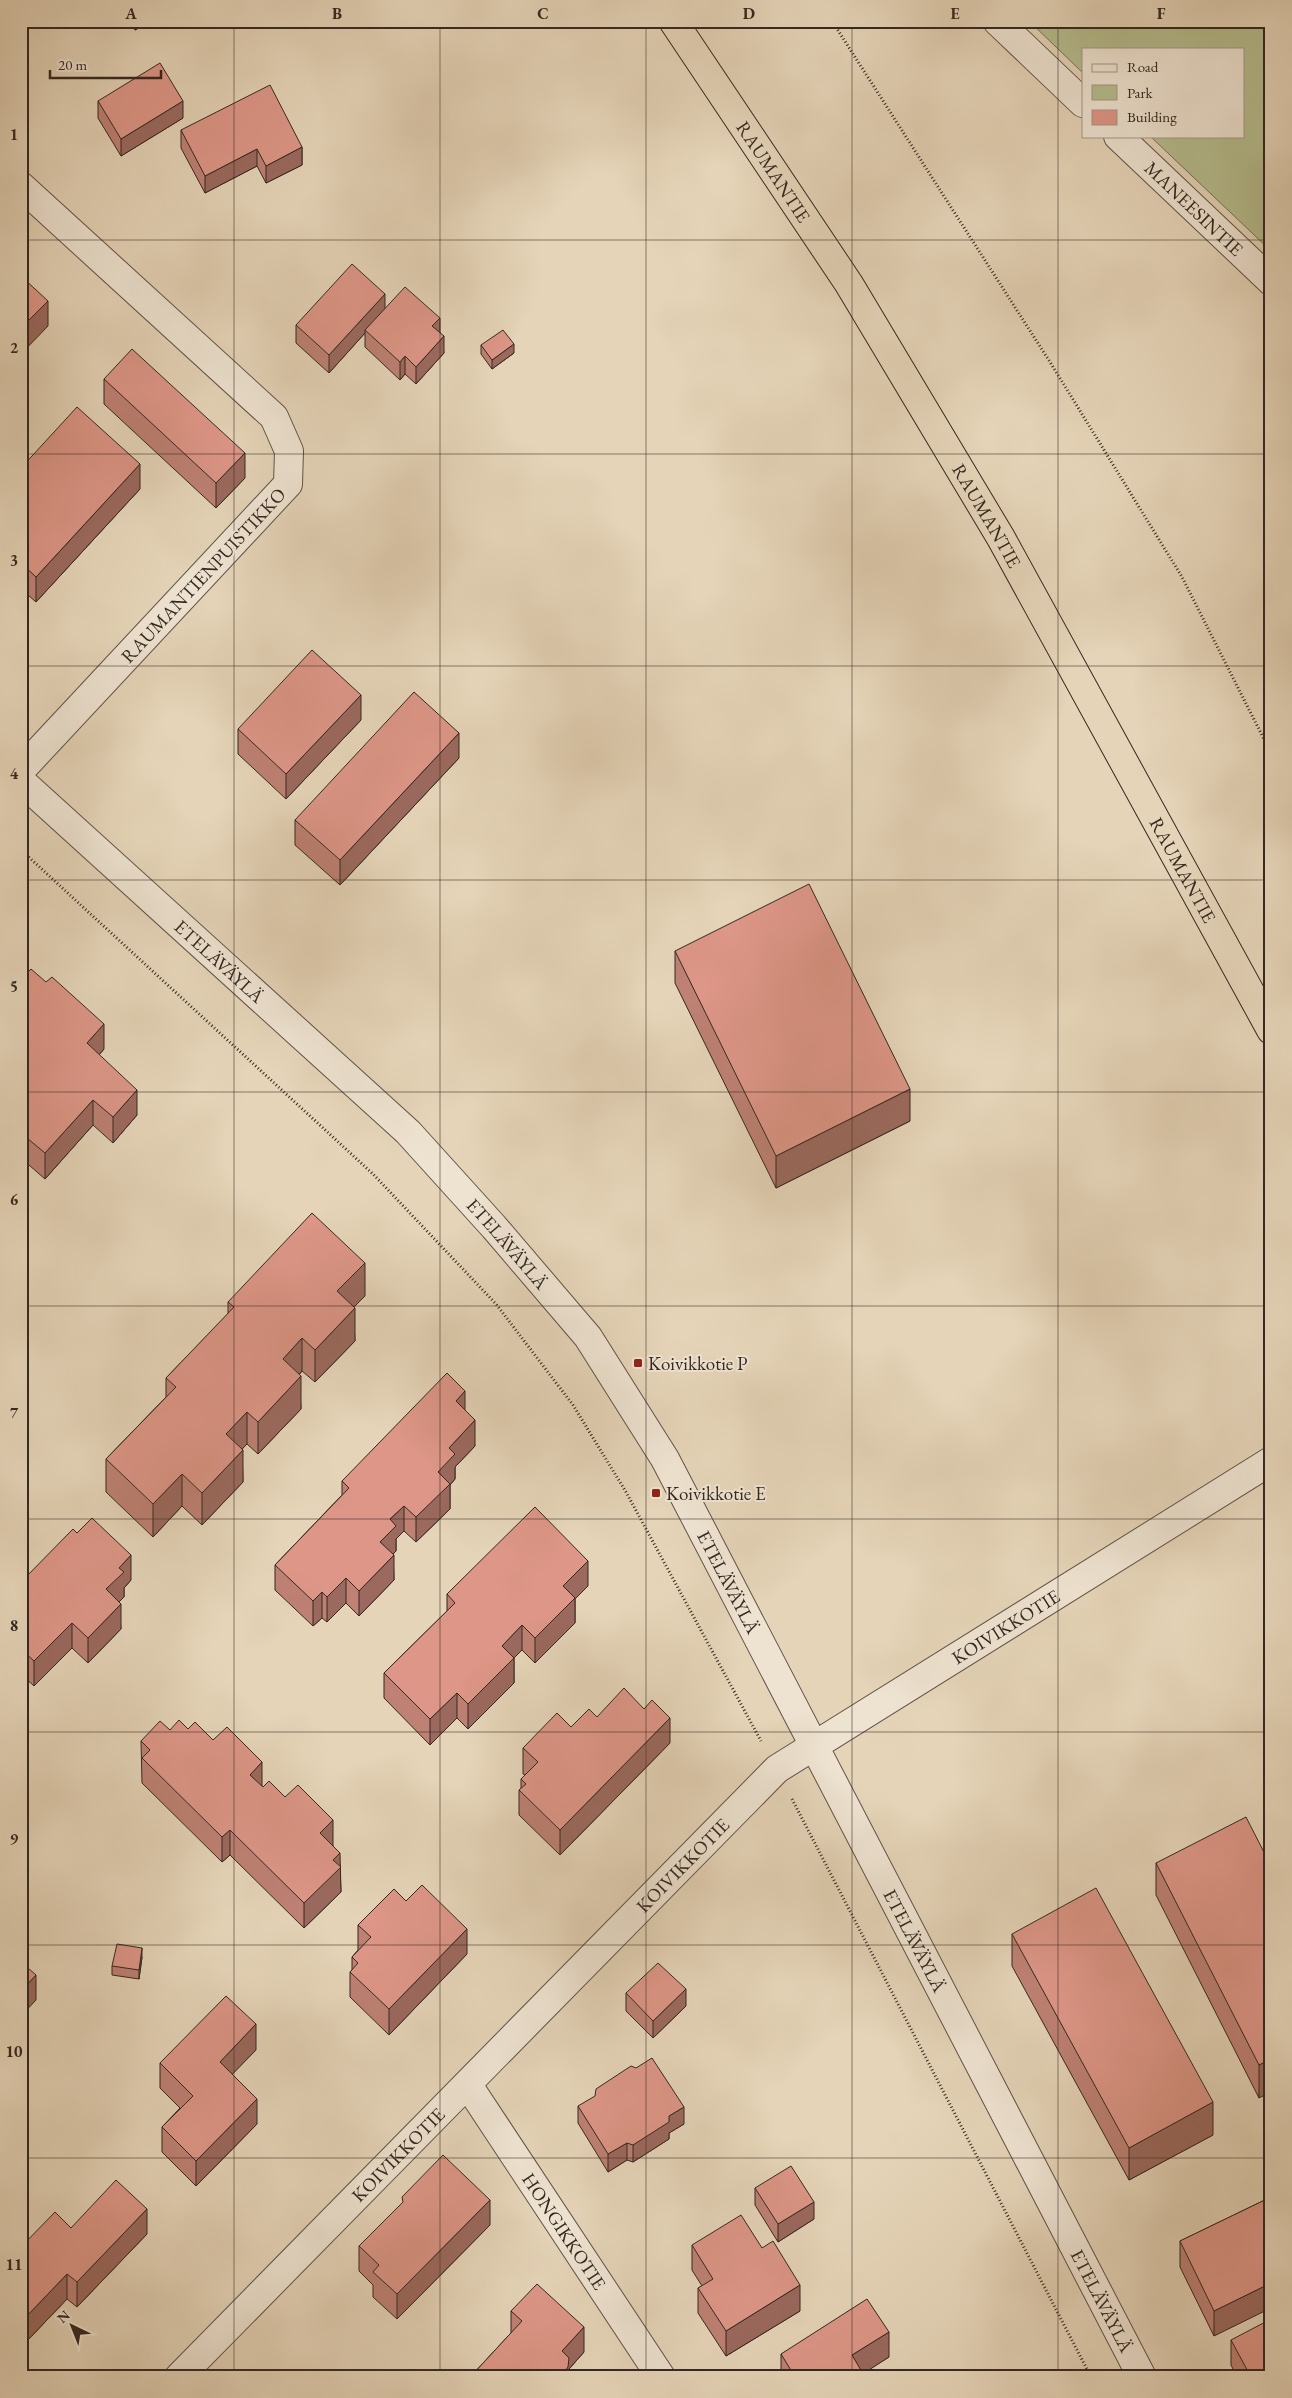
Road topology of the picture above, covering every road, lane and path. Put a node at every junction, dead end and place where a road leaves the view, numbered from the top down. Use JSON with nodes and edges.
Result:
{"nodes":[{"id":1,"x":673,"y":21,"type":"edge"},
{"id":2,"x":832,"y":21,"type":"edge"},
{"id":3,"x":997,"y":21,"type":"edge"},
{"id":4,"x":1082,"y":102,"type":"edge"},
{"id":5,"x":1120,"y":138,"type":"edge"},
{"id":6,"x":21,"y":186,"type":"edge"},
{"id":7,"x":1271,"y":282,"type":"edge"},
{"id":8,"x":1271,"y":753,"type":"edge"},
{"id":9,"x":21,"y":770,"type":"edge"},
{"id":10,"x":21,"y":781,"type":"edge"},
{"id":11,"x":21,"y":850,"type":"edge"},
{"id":12,"x":1271,"y":1030,"type":"edge"},
{"id":13,"x":1271,"y":1461,"type":"edge"},
{"id":14,"x":815,"y":1745,"type":"junction"},
{"id":15,"x":777,"y":1769,"type":"junction"},
{"id":16,"x":468,"y":2085,"type":"junction"},
{"id":17,"x":179,"y":2377,"type":"edge"},
{"id":18,"x":661,"y":2377,"type":"edge"},
{"id":19,"x":1091,"y":2377,"type":"edge"},
{"id":20,"x":1142,"y":2377,"type":"edge"}],
"edges":[{"from":1,"to":12,"type":"highway","name":"RAUMANTIE"},
{"from":2,"to":8,"type":"path"},
{"from":3,"to":4,"type":"street"},
{"from":5,"to":7,"type":"street","name":"MANEESINTIE"},
{"from":6,"to":9,"type":"street","name":"RAUMANTIENPUISTIKKO"},
{"from":10,"to":14,"type":"street","name":"ETELÄVÄYLÄ"},
{"from":11,"to":15,"type":"path"},
{"from":13,"to":14,"type":"street","name":"KOIVIKKOTIE"},
{"from":14,"to":15,"type":"street","name":"KOIVIKKOTIE"},
{"from":14,"to":20,"type":"street","name":"ETELÄVÄYLÄ"},
{"from":15,"to":16,"type":"street","name":"KOIVIKKOTIE"},
{"from":15,"to":19,"type":"path"},
{"from":16,"to":17,"type":"street","name":"KOIVIKKOTIE"},
{"from":16,"to":18,"type":"street","name":"HONGIKKOTIE"}]}
